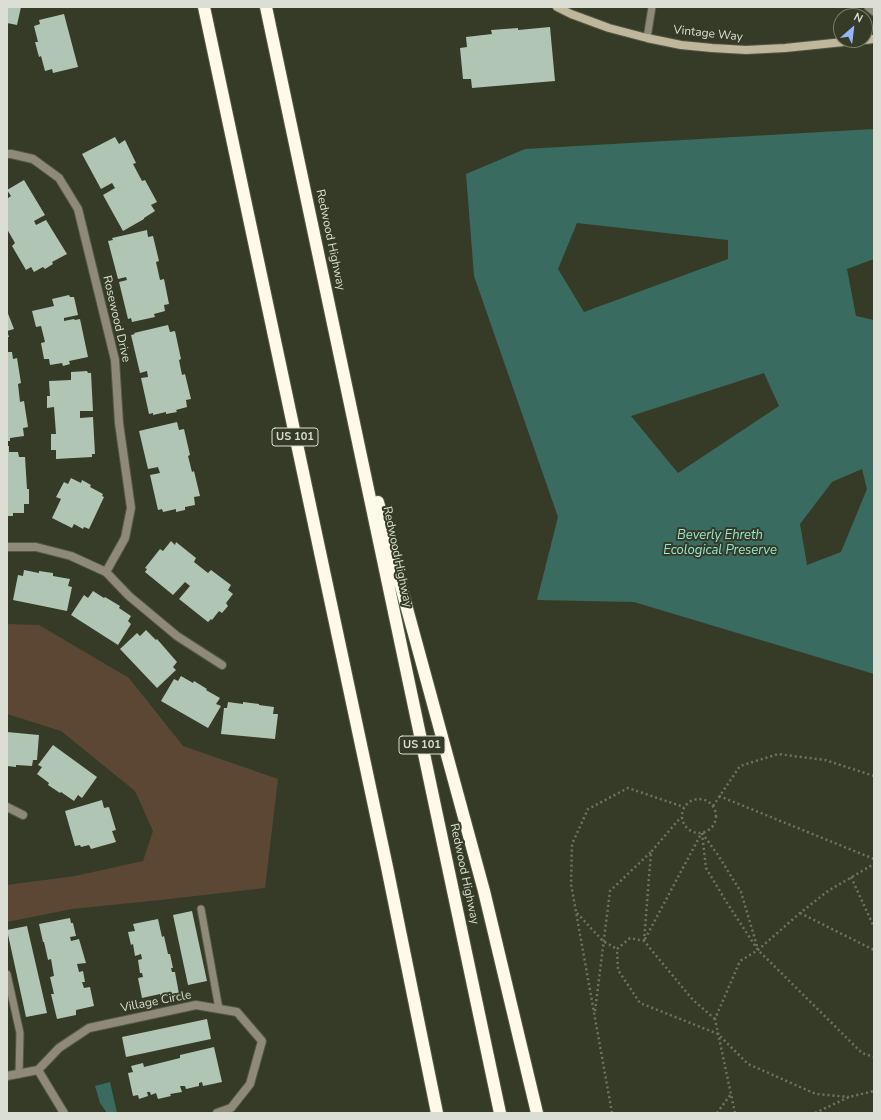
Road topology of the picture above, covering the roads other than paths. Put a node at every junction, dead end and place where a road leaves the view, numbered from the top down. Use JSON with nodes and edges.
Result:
{"nodes":[{"id":1,"x":204,"y":7,"type":"edge"},
{"id":2,"x":266,"y":7,"type":"edge"},
{"id":3,"x":557,"y":7,"type":"edge"},
{"id":4,"x":652,"y":7,"type":"edge"},
{"id":5,"x":868,"y":7,"type":"edge"},
{"id":6,"x":874,"y":12,"type":"edge"},
{"id":7,"x":647,"y":38,"type":"junction"},
{"id":8,"x":833,"y":43,"type":"edge"},
{"id":9,"x":7,"y":154,"type":"edge"},
{"id":10,"x":344,"y":378,"type":"junction"},
{"id":11,"x":7,"y":547,"type":"edge"},
{"id":12,"x":106,"y":572,"type":"junction"},
{"id":13,"x":222,"y":665,"type":"dead end"},
{"id":14,"x":7,"y":807,"type":"edge"},
{"id":15,"x":23,"y":815,"type":"dead end"},
{"id":16,"x":201,"y":909,"type":"dead end"},
{"id":17,"x":7,"y":974,"type":"edge"},
{"id":18,"x":219,"y":1009,"type":"junction"},
{"id":19,"x":38,"y":1070,"type":"junction"},
{"id":20,"x":19,"y":1074,"type":"junction"},
{"id":21,"x":7,"y":1076,"type":"edge"},
{"id":22,"x":64,"y":1113,"type":"edge"},
{"id":23,"x":217,"y":1113,"type":"edge"},
{"id":24,"x":437,"y":1113,"type":"edge"},
{"id":25,"x":500,"y":1113,"type":"edge"},
{"id":26,"x":537,"y":1113,"type":"edge"}],
"edges":[{"from":1,"to":24,"type":"highway","number":"US 101"},
{"from":2,"to":10,"type":"highway","name":"Redwood Highway","number":"US 101"},
{"from":3,"to":7,"type":"street","name":"Vintage Way"},
{"from":4,"to":7,"type":"lane"},
{"from":5,"to":6,"type":"lane"},
{"from":7,"to":8,"type":"street","name":"Vintage Way"},
{"from":9,"to":12,"type":"street","name":"Rosewood Drive"},
{"from":10,"to":25,"type":"highway","name":"Redwood Highway","number":"US 101"},
{"from":10,"to":26,"type":"highway"},
{"from":11,"to":12,"type":"street"},
{"from":12,"to":13,"type":"street"},
{"from":14,"to":15,"type":"street"},
{"from":16,"to":18,"type":"lane"},
{"from":17,"to":20,"type":"lane"},
{"from":18,"to":19,"type":"street","name":"Village Circle"},
{"from":18,"to":23,"type":"street","name":"Village Circle"},
{"from":19,"to":20,"type":"street"},
{"from":19,"to":22,"type":"street"},
{"from":20,"to":21,"type":"street"}]}
